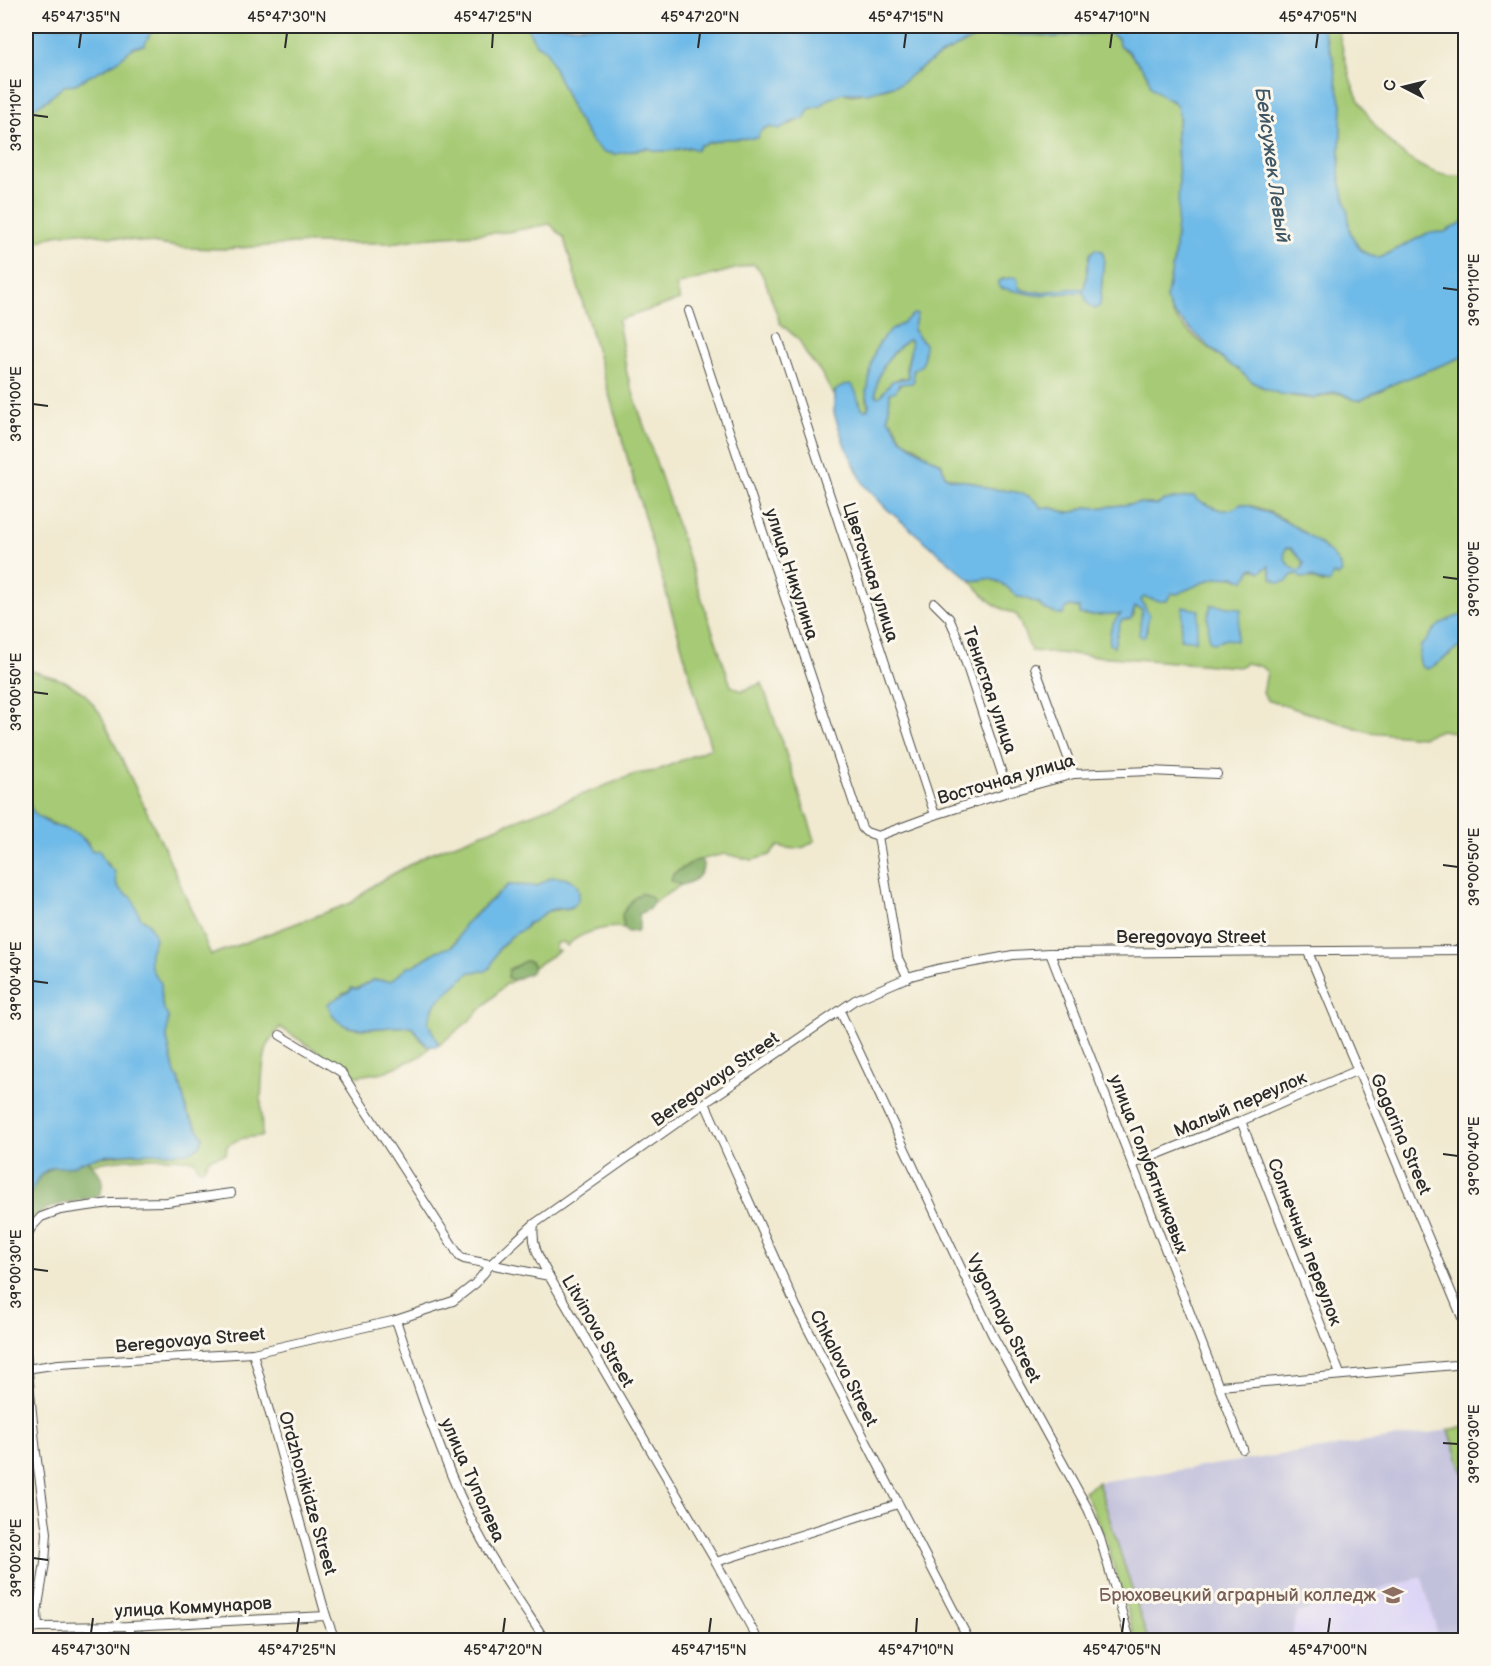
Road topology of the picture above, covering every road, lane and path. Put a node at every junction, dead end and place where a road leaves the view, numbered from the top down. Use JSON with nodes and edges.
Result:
{"nodes":[{"id":1,"x":689,"y":311,"type":"dead end"},
{"id":2,"x":778,"y":338,"type":"dead end"},
{"id":3,"x":934,"y":603,"type":"dead end"},
{"id":4,"x":1035,"y":667,"type":"dead end"},
{"id":5,"x":1074,"y":774,"type":"junction"},
{"id":6,"x":1217,"y":774,"type":"dead end"},
{"id":7,"x":1008,"y":792,"type":"junction"},
{"id":8,"x":935,"y":815,"type":"junction"},
{"id":9,"x":879,"y":836,"type":"junction"},
{"id":10,"x":1465,"y":951,"type":"edge"},
{"id":11,"x":1308,"y":952,"type":"junction"},
{"id":12,"x":1050,"y":953,"type":"junction"},
{"id":13,"x":908,"y":978,"type":"junction"},
{"id":14,"x":840,"y":1011,"type":"junction"},
{"id":15,"x":280,"y":1035,"type":"dead end"},
{"id":16,"x":1358,"y":1070,"type":"junction"},
{"id":17,"x":705,"y":1103,"type":"junction"},
{"id":18,"x":1241,"y":1121,"type":"junction"},
{"id":19,"x":1133,"y":1164,"type":"junction"},
{"id":20,"x":231,"y":1192,"type":"dead end"},
{"id":21,"x":534,"y":1224,"type":"junction"},
{"id":22,"x":26,"y":1239,"type":"edge"},
{"id":23,"x":491,"y":1264,"type":"junction"},
{"id":24,"x":549,"y":1276,"type":"junction"},
{"id":25,"x":396,"y":1320,"type":"junction"},
{"id":26,"x":1466,"y":1327,"type":"edge"},
{"id":27,"x":26,"y":1352,"type":"edge"},
{"id":28,"x":253,"y":1353,"type":"junction"},
{"id":29,"x":1466,"y":1364,"type":"edge"},
{"id":30,"x":26,"y":1369,"type":"edge"},
{"id":31,"x":1340,"y":1374,"type":"junction"},
{"id":32,"x":1220,"y":1386,"type":"junction"},
{"id":33,"x":1243,"y":1449,"type":"dead end"},
{"id":34,"x":898,"y":1504,"type":"junction"},
{"id":35,"x":716,"y":1562,"type":"junction"},
{"id":36,"x":326,"y":1616,"type":"junction"},
{"id":37,"x":129,"y":1626,"type":"junction"},
{"id":38,"x":38,"y":1627,"type":"junction"},
{"id":39,"x":26,"y":1629,"type":"edge"},
{"id":40,"x":132,"y":1641,"type":"edge"},
{"id":41,"x":335,"y":1641,"type":"edge"},
{"id":42,"x":545,"y":1641,"type":"edge"},
{"id":43,"x":758,"y":1641,"type":"edge"},
{"id":44,"x":969,"y":1641,"type":"edge"},
{"id":45,"x":1130,"y":1641,"type":"edge"}],
"edges":[{"from":1,"to":9,"type":"street","name":"улица Никулина"},
{"from":2,"to":8,"type":"street","name":"Цветочная улица"},
{"from":3,"to":7,"type":"street","name":"Тенистая улица"},
{"from":4,"to":5,"type":"street"},
{"from":5,"to":6,"type":"street","name":"Восточная улица"},
{"from":5,"to":7,"type":"street","name":"Восточная улица"},
{"from":7,"to":8,"type":"street","name":"Восточная улица"},
{"from":8,"to":9,"type":"street","name":"Восточная улица"},
{"from":9,"to":13,"type":"street"},
{"from":10,"to":11,"type":"street","name":"Beregovaya Street"},
{"from":11,"to":12,"type":"street","name":"Beregovaya Street"},
{"from":11,"to":16,"type":"street","name":"Gagarina Street"},
{"from":12,"to":13,"type":"street","name":"Beregovaya Street"},
{"from":12,"to":19,"type":"street","name":"улица Голубятниковых"},
{"from":13,"to":14,"type":"street","name":"Beregovaya Street"},
{"from":14,"to":17,"type":"street","name":"Beregovaya Street"},
{"from":14,"to":45,"type":"street","name":"Vygonnaya Street"},
{"from":15,"to":23,"type":"street","name":"Litvinova Street"},
{"from":16,"to":18,"type":"street","name":"Малый переулок"},
{"from":16,"to":26,"type":"street","name":"Gagarina Street"},
{"from":17,"to":21,"type":"street","name":"Beregovaya Street"},
{"from":17,"to":34,"type":"street","name":"Chkalova Street"},
{"from":18,"to":19,"type":"street","name":"Малый переулок"},
{"from":18,"to":31,"type":"street","name":"Солнечный переулок"},
{"from":19,"to":32,"type":"street","name":"улица Голубятниковых"},
{"from":20,"to":22,"type":"street"},
{"from":21,"to":23,"type":"street","name":"Beregovaya Street"},
{"from":21,"to":24,"type":"street"},
{"from":23,"to":24,"type":"street","name":"Litvinova Street"},
{"from":23,"to":25,"type":"street","name":"Beregovaya Street"},
{"from":24,"to":35,"type":"street","name":"Litvinova Street"},
{"from":25,"to":28,"type":"street","name":"Beregovaya Street"},
{"from":25,"to":42,"type":"street","name":"улица Туполева"},
{"from":27,"to":30,"type":"street"},
{"from":28,"to":30,"type":"street","name":"Beregovaya Street"},
{"from":28,"to":36,"type":"street","name":"Ordzhonikidze Street"},
{"from":29,"to":31,"type":"street"},
{"from":30,"to":38,"type":"street"},
{"from":31,"to":32,"type":"street"},
{"from":32,"to":33,"type":"street","name":"улица Голубятниковых"},
{"from":34,"to":35,"type":"street"},
{"from":34,"to":44,"type":"street","name":"Chkalova Street"},
{"from":35,"to":43,"type":"street","name":"Litvinova Street"},
{"from":36,"to":37,"type":"street","name":"улица Коммунаров"},
{"from":36,"to":41,"type":"street","name":"Ordzhonikidze Street"},
{"from":37,"to":38,"type":"street","name":"улица Коммунаров"},
{"from":37,"to":40,"type":"street"},
{"from":38,"to":39,"type":"street","name":"улица Коммунаров"}]}
